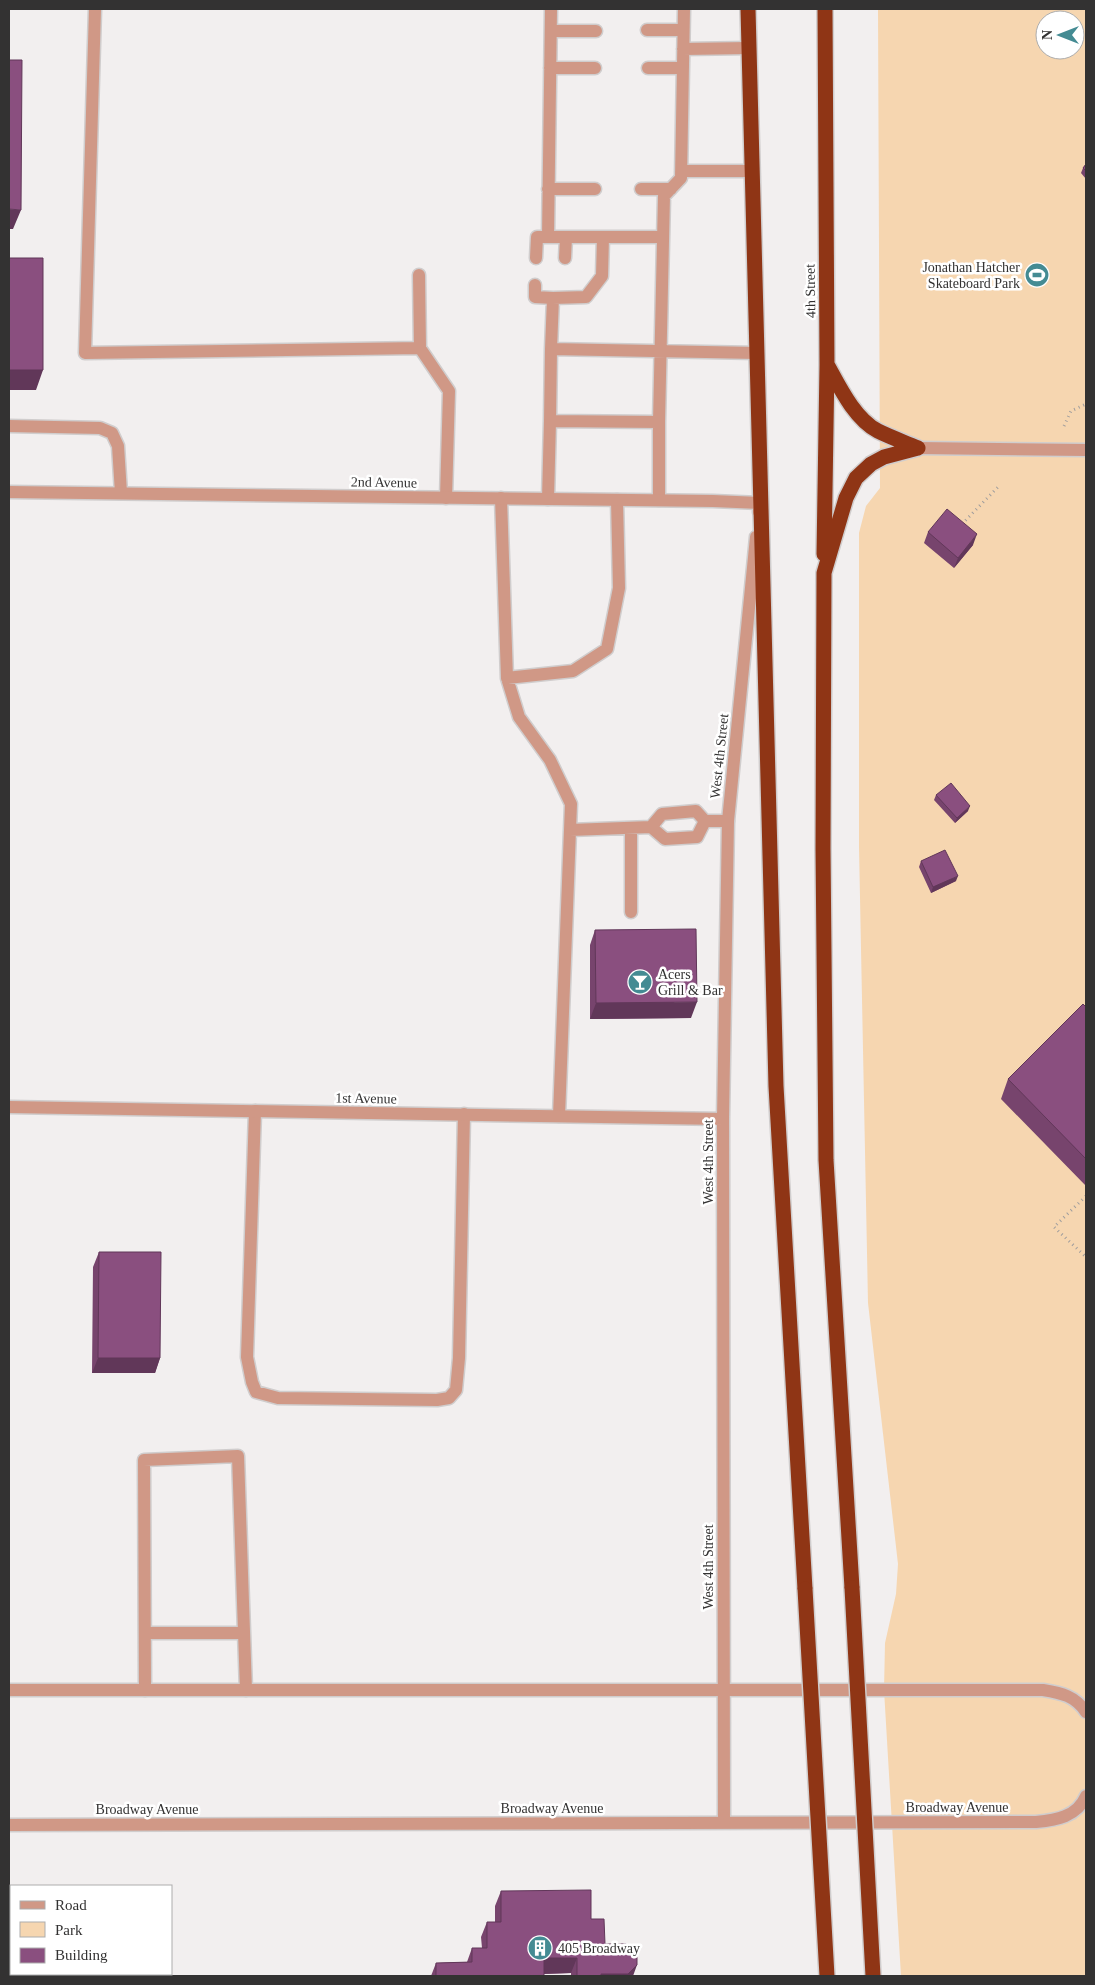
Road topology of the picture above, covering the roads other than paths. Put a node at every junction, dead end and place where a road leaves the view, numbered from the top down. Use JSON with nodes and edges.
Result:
{"nodes":[{"id":1,"x":95,"y":9,"type":"edge"},
{"id":2,"x":551,"y":9,"type":"edge"},
{"id":3,"x":684,"y":9,"type":"edge"},
{"id":4,"x":748,"y":9,"type":"edge"},
{"id":5,"x":824,"y":9,"type":"edge"},
{"id":6,"x":647,"y":30,"type":"dead end"},
{"id":7,"x":683,"y":30,"type":"junction"},
{"id":8,"x":551,"y":31,"type":"junction"},
{"id":9,"x":596,"y":31,"type":"dead end"},
{"id":10,"x":749,"y":48,"type":"junction"},
{"id":11,"x":683,"y":49,"type":"junction"},
{"id":12,"x":550,"y":68,"type":"junction"},
{"id":13,"x":595,"y":68,"type":"dead end"},
{"id":14,"x":648,"y":68,"type":"dead end"},
{"id":15,"x":682,"y":68,"type":"junction"},
{"id":16,"x":681,"y":171,"type":"junction"},
{"id":17,"x":752,"y":171,"type":"junction"},
{"id":18,"x":548,"y":188,"type":"junction"},
{"id":19,"x":641,"y":188,"type":"dead end"},
{"id":20,"x":671,"y":188,"type":"junction"},
{"id":21,"x":595,"y":189,"type":"dead end"},
{"id":22,"x":548,"y":237,"type":"junction"},
{"id":23,"x":566,"y":237,"type":"junction"},
{"id":24,"x":604,"y":237,"type":"junction"},
{"id":25,"x":663,"y":237,"type":"junction"},
{"id":26,"x":536,"y":258,"type":"dead end"},
{"id":27,"x":565,"y":258,"type":"dead end"},
{"id":28,"x":419,"y":275,"type":"dead end"},
{"id":29,"x":535,"y":284,"type":"dead end"},
{"id":30,"x":560,"y":294,"type":"junction"},
{"id":31,"x":420,"y":348,"type":"junction"},
{"id":32,"x":550,"y":350,"type":"junction"},
{"id":33,"x":661,"y":351,"type":"junction"},
{"id":34,"x":757,"y":353,"type":"junction"},
{"id":35,"x":827,"y":365,"type":"junction"},
{"id":36,"x":550,"y":421,"type":"junction"},
{"id":37,"x":659,"y":422,"type":"junction"},
{"id":38,"x":9,"y":426,"type":"edge"},
{"id":39,"x":918,"y":448,"type":"junction"},
{"id":40,"x":1086,"y":450,"type":"edge"},
{"id":41,"x":9,"y":492,"type":"edge"},
{"id":42,"x":121,"y":493,"type":"junction"},
{"id":43,"x":446,"y":498,"type":"junction"},
{"id":44,"x":501,"y":498,"type":"junction"},
{"id":45,"x":548,"y":499,"type":"junction"},
{"id":46,"x":617,"y":500,"type":"junction"},
{"id":47,"x":659,"y":500,"type":"junction"},
{"id":48,"x":760,"y":503,"type":"junction"},
{"id":49,"x":824,"y":573,"type":"junction"},
{"id":50,"x":507,"y":678,"type":"junction"},
{"id":51,"x":705,"y":821,"type":"junction"},
{"id":52,"x":728,"y":821,"type":"junction"},
{"id":53,"x":631,"y":828,"type":"junction"},
{"id":54,"x":651,"y":828,"type":"junction"},
{"id":55,"x":570,"y":830,"type":"junction"},
{"id":56,"x":631,"y":912,"type":"dead end"},
{"id":57,"x":9,"y":1106,"type":"edge"},
{"id":58,"x":255,"y":1111,"type":"junction"},
{"id":59,"x":464,"y":1114,"type":"junction"},
{"id":60,"x":559,"y":1116,"type":"junction"},
{"id":61,"x":722,"y":1119,"type":"junction"},
{"id":62,"x":145,"y":1633,"type":"junction"},
{"id":63,"x":244,"y":1633,"type":"junction"},
{"id":64,"x":9,"y":1690,"type":"edge"},
{"id":65,"x":145,"y":1690,"type":"junction"},
{"id":66,"x":246,"y":1690,"type":"junction"},
{"id":67,"x":723,"y":1690,"type":"junction"},
{"id":68,"x":1086,"y":1712,"type":"edge"},
{"id":69,"x":1086,"y":1796,"type":"edge"},
{"id":70,"x":724,"y":1823,"type":"junction"},
{"id":71,"x":9,"y":1825,"type":"edge"},
{"id":72,"x":827,"y":1976,"type":"edge"},
{"id":73,"x":873,"y":1976,"type":"edge"}],
"edges":[{"from":1,"to":31,"type":"street"},
{"from":2,"to":8,"type":"street"},
{"from":3,"to":7,"type":"street"},
{"from":4,"to":10,"type":"highway"},
{"from":5,"to":35,"type":"highway","name":"4th Street"},
{"from":6,"to":7,"type":"street"},
{"from":7,"to":11,"type":"street"},
{"from":8,"to":9,"type":"street"},
{"from":8,"to":12,"type":"street"},
{"from":10,"to":11,"type":"street"},
{"from":10,"to":17,"type":"highway"},
{"from":11,"to":15,"type":"street"},
{"from":12,"to":13,"type":"street"},
{"from":12,"to":18,"type":"street"},
{"from":14,"to":15,"type":"street"},
{"from":15,"to":16,"type":"street"},
{"from":16,"to":17,"type":"street"},
{"from":16,"to":20,"type":"street"},
{"from":17,"to":34,"type":"highway"},
{"from":18,"to":21,"type":"street"},
{"from":18,"to":22,"type":"street"},
{"from":19,"to":20,"type":"street"},
{"from":20,"to":25,"type":"street"},
{"from":22,"to":23,"type":"street"},
{"from":22,"to":26,"type":"street"},
{"from":23,"to":24,"type":"street"},
{"from":23,"to":27,"type":"street"},
{"from":24,"to":25,"type":"street"},
{"from":24,"to":30,"type":"street"},
{"from":25,"to":33,"type":"street"},
{"from":28,"to":31,"type":"street"},
{"from":29,"to":30,"type":"street"},
{"from":30,"to":32,"type":"street"},
{"from":31,"to":43,"type":"street"},
{"from":32,"to":33,"type":"street"},
{"from":32,"to":36,"type":"street"},
{"from":33,"to":34,"type":"street"},
{"from":33,"to":37,"type":"street"},
{"from":34,"to":48,"type":"highway"},
{"from":35,"to":39,"type":"highway"},
{"from":35,"to":49,"type":"highway","name":"4th Street"},
{"from":36,"to":37,"type":"street"},
{"from":36,"to":45,"type":"street"},
{"from":37,"to":47,"type":"street"},
{"from":38,"to":42,"type":"street"},
{"from":39,"to":40,"type":"street"},
{"from":39,"to":49,"type":"highway"},
{"from":41,"to":42,"type":"street","name":"2nd Avenue"},
{"from":42,"to":43,"type":"street","name":"2nd Avenue"},
{"from":43,"to":44,"type":"street","name":"2nd Avenue"},
{"from":44,"to":45,"type":"street","name":"2nd Avenue"},
{"from":44,"to":50,"type":"street"},
{"from":45,"to":46,"type":"street","name":"2nd Avenue"},
{"from":46,"to":47,"type":"street","name":"2nd Avenue"},
{"from":46,"to":50,"type":"street"},
{"from":47,"to":48,"type":"street","name":"2nd Avenue"},
{"from":48,"to":52,"type":"street","name":"West 4th Street"},
{"from":48,"to":72,"type":"highway","bridge":true},
{"from":49,"to":73,"type":"highway","name":"4th Street","bridge":true},
{"from":50,"to":55,"type":"street"},
{"from":51,"to":52,"type":"street"},
{"from":51,"to":54,"type":"street"},
{"from":51,"to":54,"type":"street"},
{"from":52,"to":61,"type":"street","name":"West 4th Street"},
{"from":53,"to":54,"type":"street"},
{"from":53,"to":55,"type":"street"},
{"from":53,"to":56,"type":"street"},
{"from":55,"to":60,"type":"street"},
{"from":57,"to":58,"type":"street","name":"1st Avenue"},
{"from":58,"to":59,"type":"street","name":"1st Avenue"},
{"from":58,"to":59,"type":"street"},
{"from":59,"to":60,"type":"street","name":"1st Avenue"},
{"from":60,"to":61,"type":"street","name":"1st Avenue"},
{"from":61,"to":67,"type":"street","name":"West 4th Street"},
{"from":62,"to":63,"type":"street"},
{"from":62,"to":63,"type":"street"},
{"from":62,"to":65,"type":"street"},
{"from":63,"to":66,"type":"street"},
{"from":64,"to":65,"type":"street"},
{"from":65,"to":66,"type":"street"},
{"from":66,"to":67,"type":"street"},
{"from":67,"to":68,"type":"street"},
{"from":67,"to":70,"type":"street","name":"West 4th Street"},
{"from":69,"to":70,"type":"street","name":"Broadway Avenue"},
{"from":70,"to":71,"type":"street","name":"Broadway Avenue"}]}
